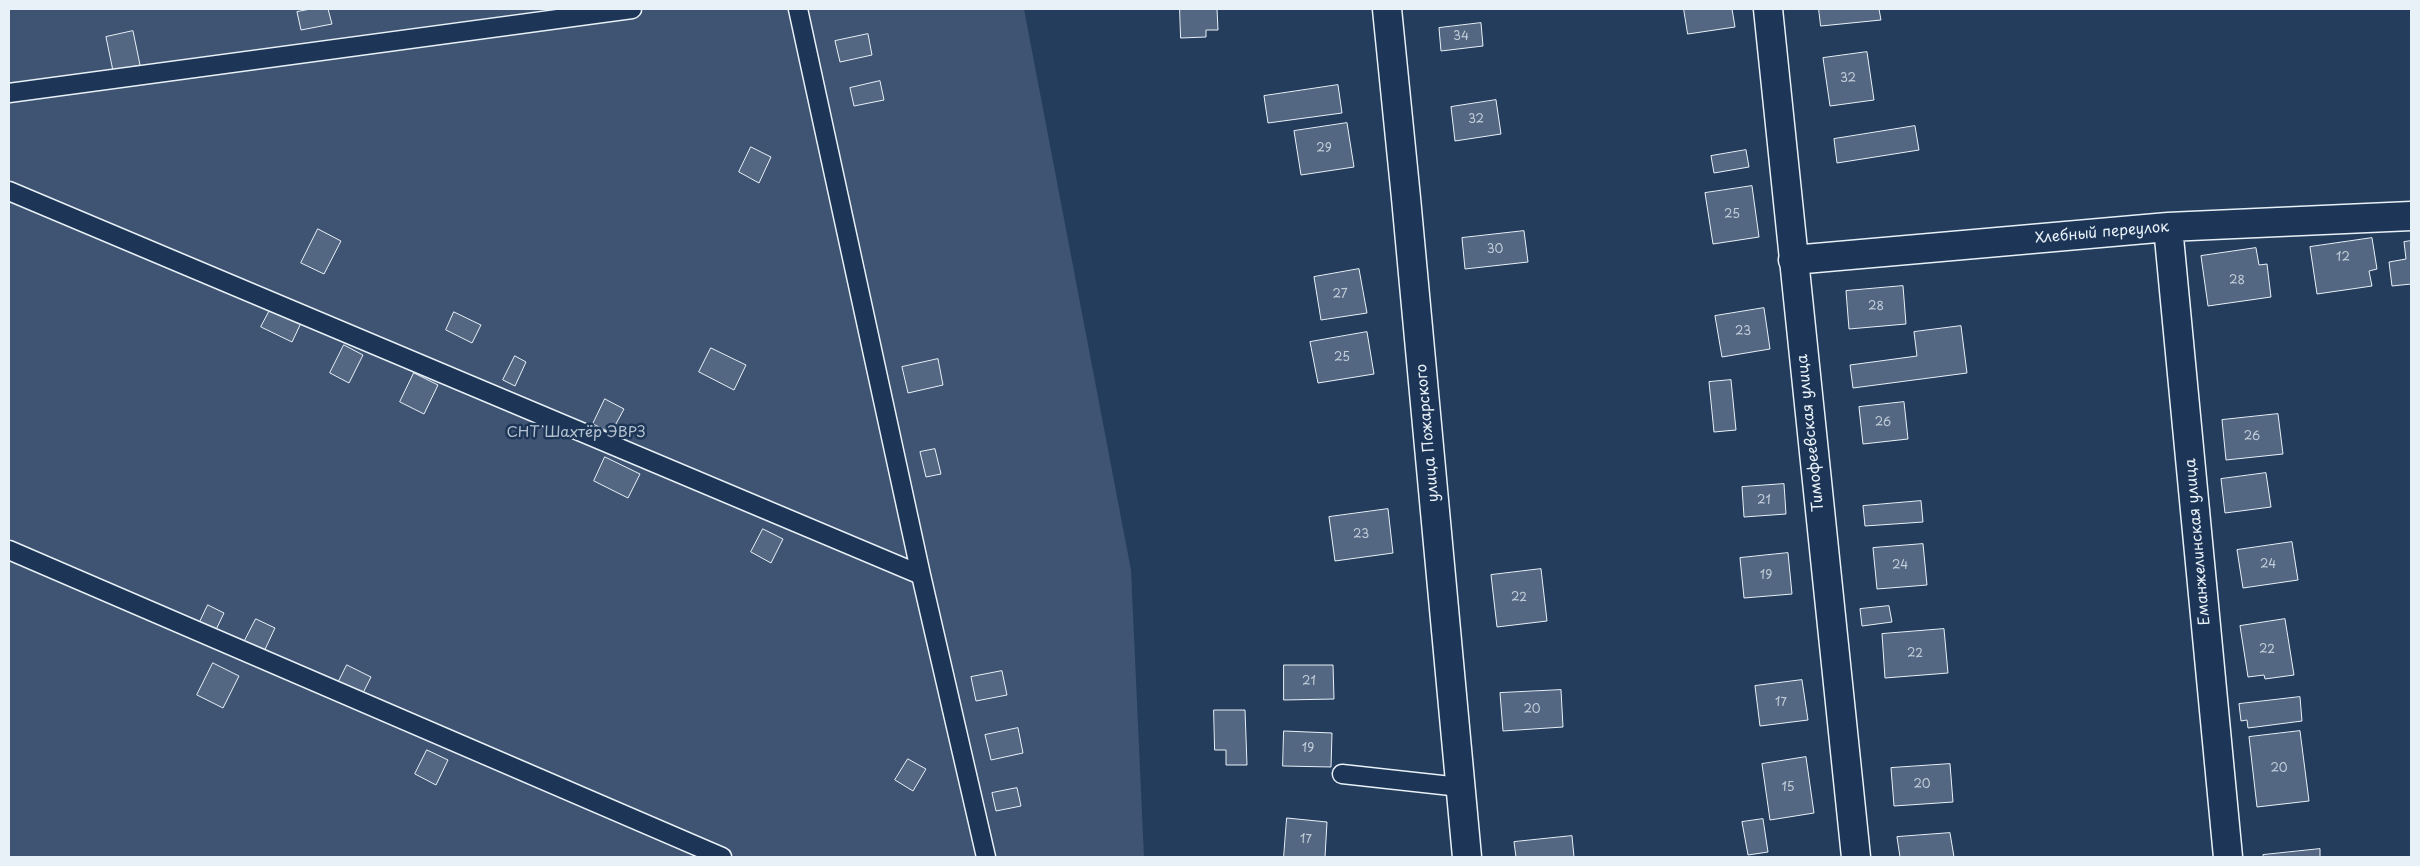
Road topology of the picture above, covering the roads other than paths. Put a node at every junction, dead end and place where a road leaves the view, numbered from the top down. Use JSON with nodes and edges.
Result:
{"nodes":[{"id":1,"x":632,"y":9,"type":"edge"},
{"id":2,"x":798,"y":9,"type":"edge"},
{"id":3,"x":1387,"y":9,"type":"edge"},
{"id":4,"x":1768,"y":9,"type":"edge"},
{"id":5,"x":9,"y":93,"type":"edge"},
{"id":6,"x":9,"y":192,"type":"edge"},
{"id":7,"x":2411,"y":216,"type":"edge"},
{"id":8,"x":2168,"y":227,"type":"junction"},
{"id":9,"x":1792,"y":260,"type":"junction"},
{"id":10,"x":9,"y":550,"type":"edge"},
{"id":11,"x":921,"y":576,"type":"junction"},
{"id":12,"x":1342,"y":774,"type":"dead end"},
{"id":13,"x":1460,"y":787,"type":"junction"},
{"id":14,"x":722,"y":857,"type":"edge"},
{"id":15,"x":986,"y":857,"type":"edge"},
{"id":16,"x":1467,"y":857,"type":"edge"},
{"id":17,"x":1856,"y":857,"type":"edge"},
{"id":18,"x":2228,"y":857,"type":"edge"}],
"edges":[{"from":1,"to":5,"type":"lane"},
{"from":2,"to":11,"type":"lane"},
{"from":3,"to":13,"type":"street","name":"улица Пожарского"},
{"from":4,"to":9,"type":"street","name":"Тимофеевская улица"},
{"from":6,"to":11,"type":"lane"},
{"from":7,"to":8,"type":"street","name":"Хлебный переулок"},
{"from":8,"to":9,"type":"street","name":"Хлебный переулок"},
{"from":8,"to":18,"type":"street","name":"Еманжелинская улица"},
{"from":9,"to":17,"type":"street","name":"Тимофеевская улица"},
{"from":10,"to":14,"type":"lane"},
{"from":11,"to":15,"type":"lane"},
{"from":12,"to":13,"type":"lane"},
{"from":13,"to":16,"type":"street","name":"улица Пожарского"}]}
